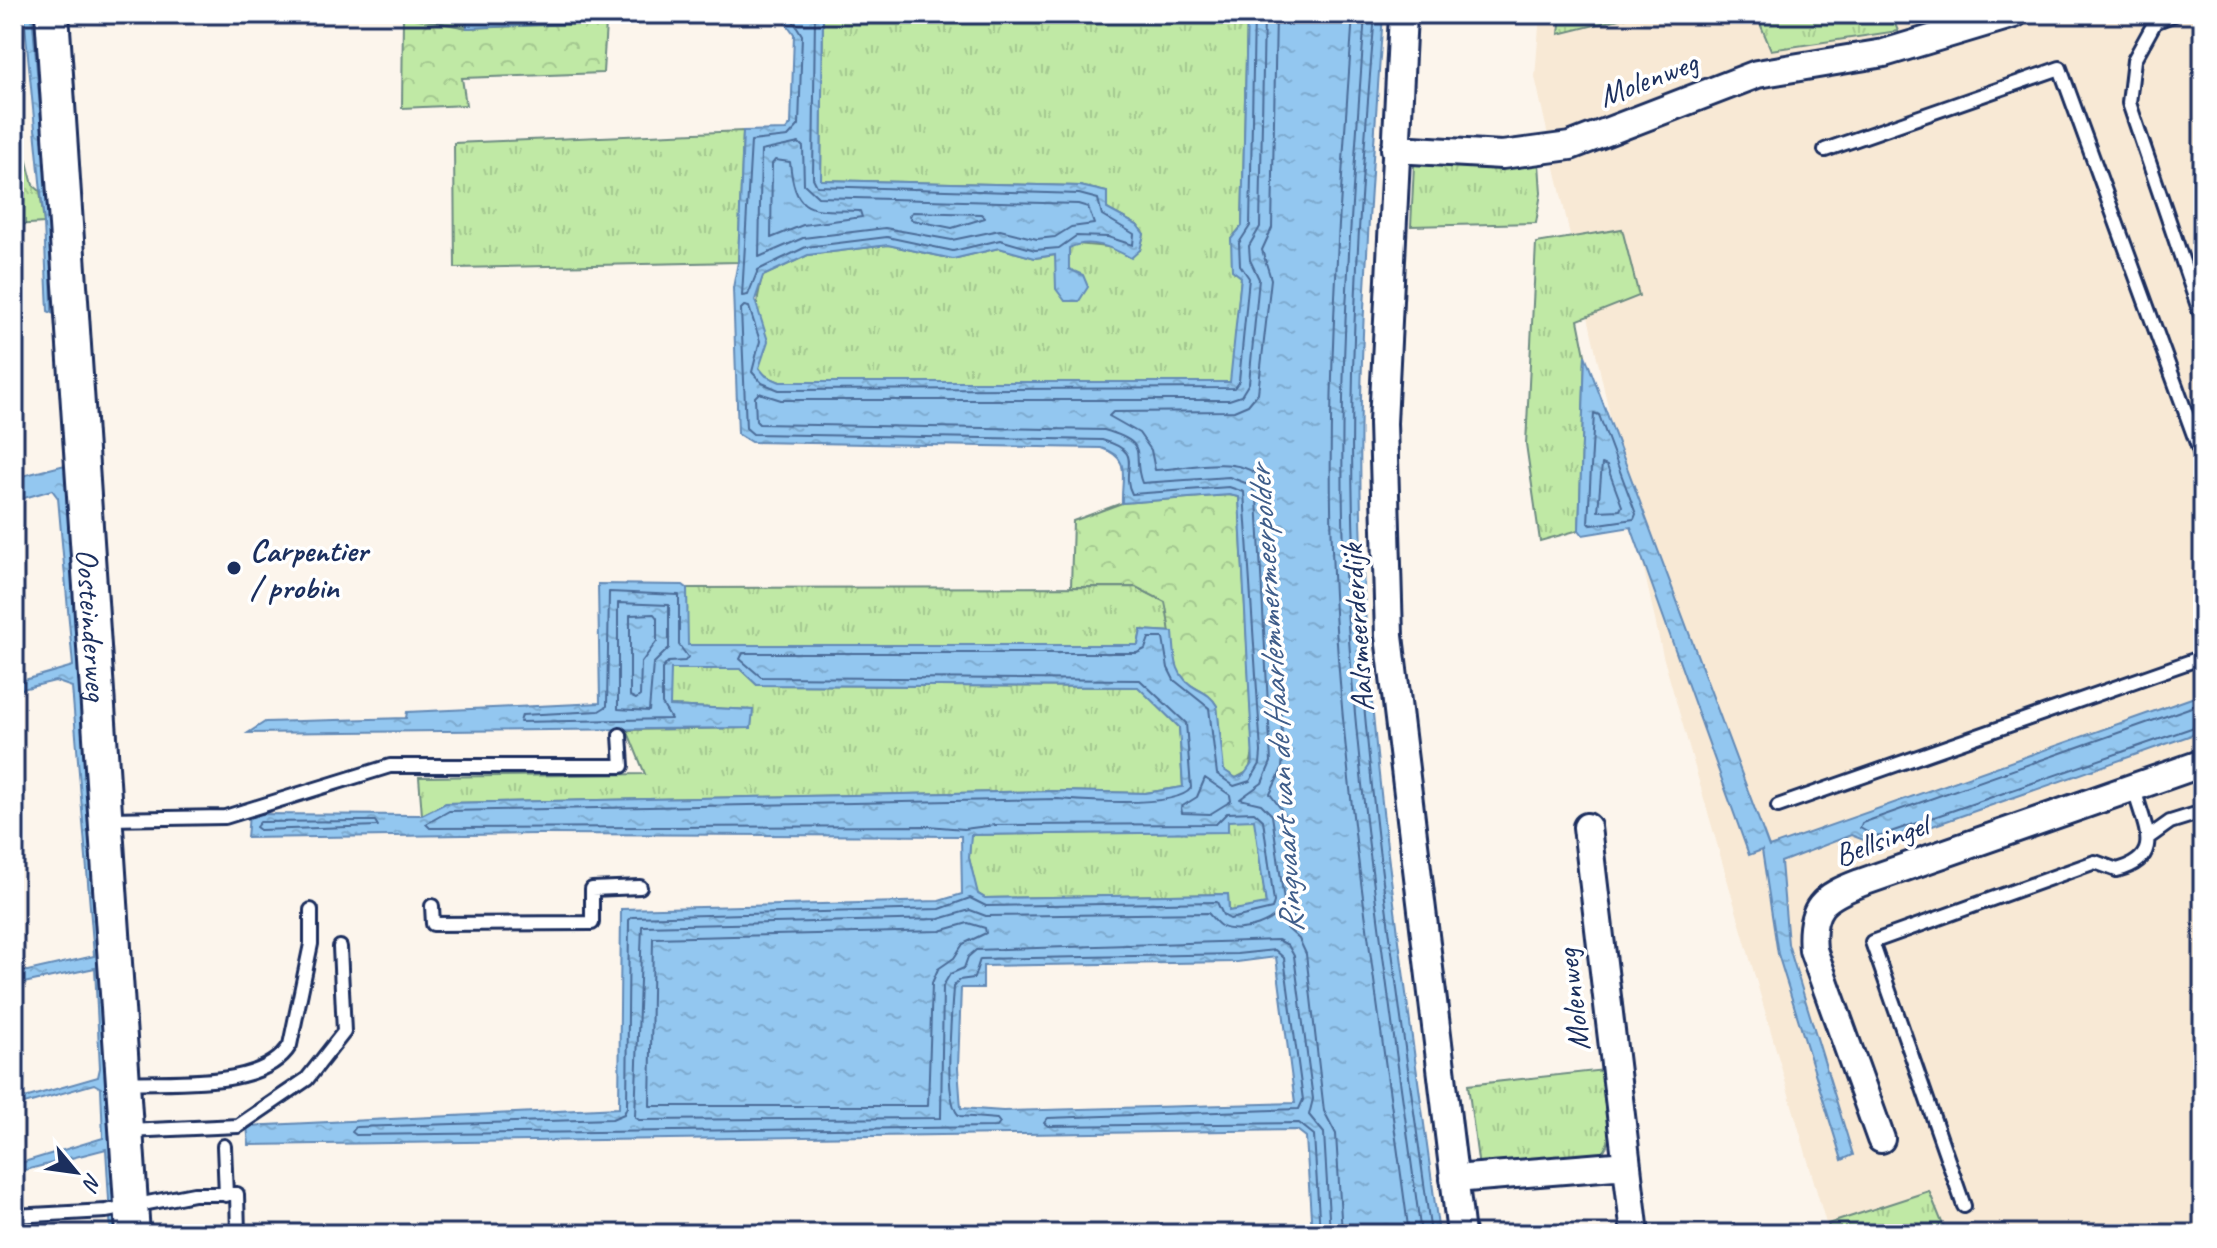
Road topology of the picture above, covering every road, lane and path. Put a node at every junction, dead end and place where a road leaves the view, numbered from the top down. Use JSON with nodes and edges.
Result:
{"nodes":[{"id":1,"x":52,"y":14,"type":"edge"},
{"id":2,"x":1403,"y":14,"type":"edge"},
{"id":3,"x":2014,"y":14,"type":"edge"},
{"id":4,"x":2175,"y":14,"type":"edge"},
{"id":5,"x":1395,"y":149,"type":"junction"},
{"id":6,"x":1825,"y":150,"type":"dead end"},
{"id":7,"x":2203,"y":321,"type":"edge"},
{"id":8,"x":2203,"y":460,"type":"edge"},
{"id":9,"x":2203,"y":657,"type":"edge"},
{"id":10,"x":620,"y":735,"type":"dead end"},
{"id":11,"x":2203,"y":763,"type":"edge"},
{"id":12,"x":2134,"y":787,"type":"junction"},
{"id":13,"x":1778,"y":806,"type":"dead end"},
{"id":14,"x":2203,"y":817,"type":"edge"},
{"id":15,"x":106,"y":819,"type":"junction"},
{"id":16,"x":1587,"y":827,"type":"dead end"},
{"id":17,"x":2149,"y":837,"type":"junction"},
{"id":18,"x":640,"y":887,"type":"dead end"},
{"id":19,"x":432,"y":906,"type":"dead end"},
{"id":20,"x":311,"y":910,"type":"dead end"},
{"id":21,"x":340,"y":947,"type":"dead end"},
{"id":22,"x":122,"y":1083,"type":"junction"},
{"id":23,"x":125,"y":1131,"type":"junction"},
{"id":24,"x":1881,"y":1139,"type":"dead end"},
{"id":25,"x":224,"y":1146,"type":"dead end"},
{"id":26,"x":1627,"y":1165,"type":"junction"},
{"id":27,"x":1454,"y":1179,"type":"junction"},
{"id":28,"x":226,"y":1195,"type":"junction"},
{"id":29,"x":1964,"y":1206,"type":"dead end"},
{"id":30,"x":123,"y":1214,"type":"edge"},
{"id":31,"x":14,"y":1216,"type":"edge"},
{"id":32,"x":238,"y":1234,"type":"edge"},
{"id":33,"x":1461,"y":1234,"type":"edge"},
{"id":34,"x":1635,"y":1234,"type":"edge"}],
"edges":[{"from":1,"to":15,"type":"street","name":"Oosteinderweg"},
{"from":2,"to":5,"type":"street","name":"Aalsmeerderdijk"},
{"from":3,"to":5,"type":"street","name":"Molenweg"},
{"from":4,"to":7,"type":"lane"},
{"from":5,"to":27,"type":"street","name":"Aalsmeerderdijk"},
{"from":6,"to":8,"type":"lane"},
{"from":9,"to":13,"type":"lane"},
{"from":10,"to":15,"type":"lane"},
{"from":11,"to":12,"type":"street","name":"Bellsingel"},
{"from":12,"to":17,"type":"lane"},
{"from":12,"to":24,"type":"street","name":"Bellsingel"},
{"from":14,"to":17,"type":"lane"},
{"from":15,"to":22,"type":"street","name":"Oosteinderweg"},
{"from":16,"to":26,"type":"street","name":"Molenweg"},
{"from":17,"to":29,"type":"lane"},
{"from":18,"to":19,"type":"lane"},
{"from":20,"to":22,"type":"lane"},
{"from":21,"to":23,"type":"lane"},
{"from":22,"to":23,"type":"street","name":"Oosteinderweg"},
{"from":23,"to":30,"type":"street","name":"Oosteinderweg"},
{"from":25,"to":28,"type":"lane"},
{"from":26,"to":27,"type":"street"},
{"from":26,"to":34,"type":"street","name":"Molenweg"},
{"from":27,"to":33,"type":"street","name":"Aalsmeerderdijk"},
{"from":28,"to":30,"type":"lane"},
{"from":28,"to":32,"type":"lane"},
{"from":30,"to":31,"type":"lane"}]}
